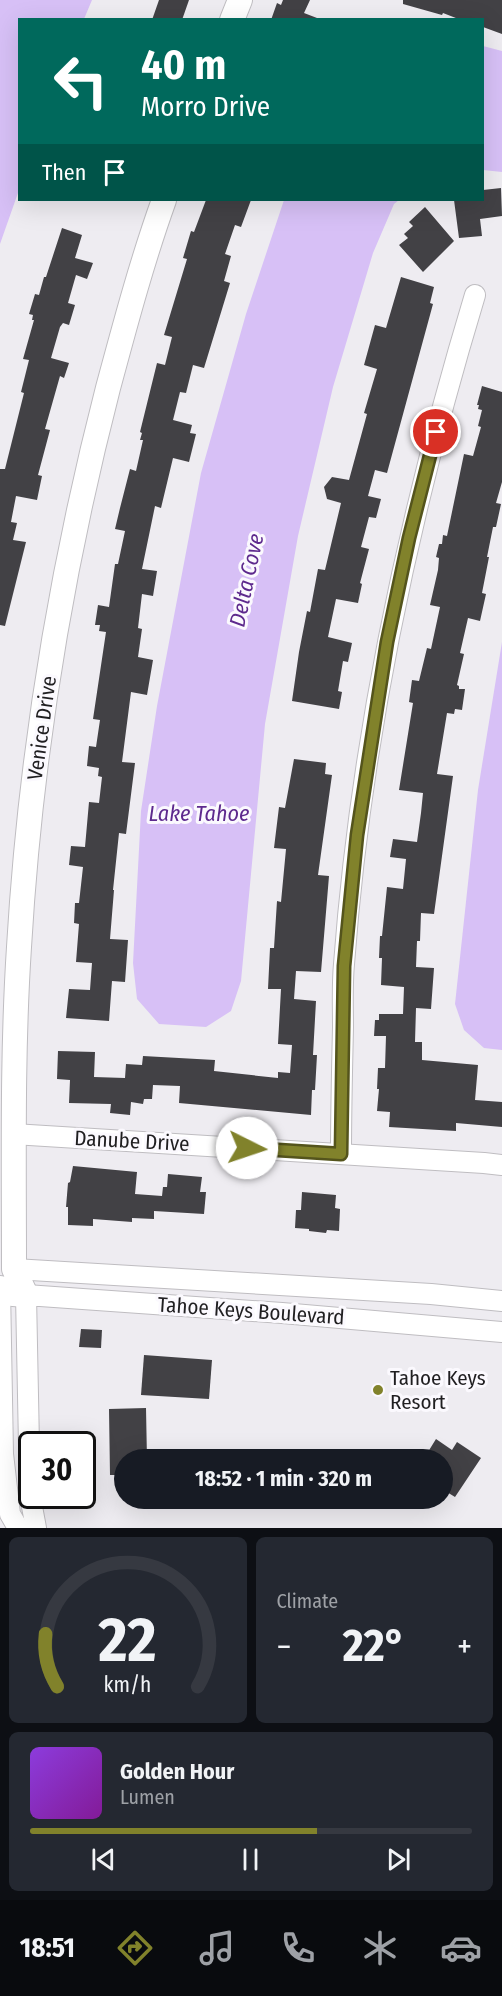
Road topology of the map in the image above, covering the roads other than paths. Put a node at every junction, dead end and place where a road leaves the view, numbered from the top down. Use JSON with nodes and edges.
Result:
{"nodes":[{"id":1,"x":240,"y":0,"type":"edge"},
{"id":2,"x":233,"y":18,"type":"edge"},
{"id":3,"x":164,"y":201,"type":"edge"},
{"id":4,"x":475,"y":295,"type":"dead end"},
{"id":5,"x":13,"y":1134,"type":"junction"},
{"id":6,"x":341,"y":1154,"type":"junction"},
{"id":7,"x":502,"y":1165,"type":"edge"},
{"id":8,"x":4,"y":1278,"type":"edge"},
{"id":9,"x":26,"y":1296,"type":"junction"},
{"id":10,"x":502,"y":1301,"type":"edge"},
{"id":11,"x":502,"y":1332,"type":"edge"},
{"id":12,"x":18,"y":1528,"type":"edge"},
{"id":13,"x":36,"y":1528,"type":"edge"}],
"edges":[{"from":1,"to":2,"type":"street"},
{"from":3,"to":5,"type":"street","name":"Venice Drive"},
{"from":4,"to":6,"type":"street"},
{"from":5,"to":6,"type":"street","name":"Danube Drive"},
{"from":5,"to":8,"type":"street","name":"Venice Drive"},
{"from":6,"to":7,"type":"street","name":"Danube Drive"},
{"from":8,"to":9,"type":"street","name":"Tahoe Keys Boulevard"},
{"from":8,"to":10,"type":"street","name":"Tahoe Keys Boulevard"},
{"from":8,"to":12,"type":"street"},
{"from":9,"to":11,"type":"street","name":"Tahoe Keys Boulevard"},
{"from":9,"to":13,"type":"street"}]}
